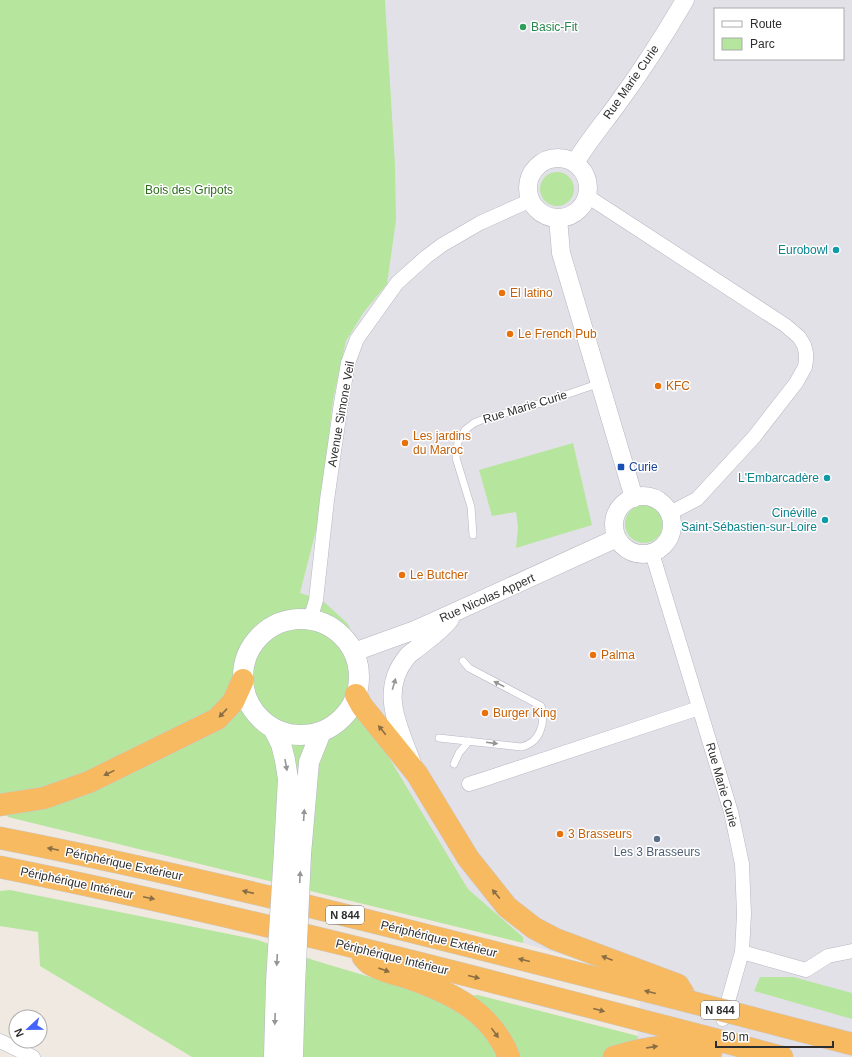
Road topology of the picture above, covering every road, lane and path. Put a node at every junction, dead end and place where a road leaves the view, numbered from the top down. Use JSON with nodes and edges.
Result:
{"nodes":[{"id":1,"x":685,"y":0,"type":"edge"},
{"id":2,"x":575,"y":163,"type":"junction"},
{"id":3,"x":587,"y":196,"type":"junction"},
{"id":4,"x":531,"y":200,"type":"junction"},
{"id":5,"x":558,"y":218,"type":"junction"},
{"id":6,"x":600,"y":383,"type":"junction"},
{"id":7,"x":634,"y":498,"type":"junction"},
{"id":8,"x":670,"y":513,"type":"junction"},
{"id":9,"x":473,"y":535,"type":"dead end"},
{"id":10,"x":617,"y":538,"type":"junction"},
{"id":11,"x":652,"y":553,"type":"junction"},
{"id":12,"x":456,"y":612,"type":"junction"},
{"id":13,"x":310,"y":620,"type":"junction"},
{"id":14,"x":354,"y":652,"type":"junction"},
{"id":15,"x":463,"y":661,"type":"dead end"},
{"id":16,"x":243,"y":680,"type":"junction"},
{"id":17,"x":356,"y":695,"type":"junction"},
{"id":18,"x":700,"y":708,"type":"junction"},
{"id":19,"x":273,"y":728,"type":"junction"},
{"id":20,"x":321,"y":732,"type":"junction"},
{"id":21,"x":439,"y":738,"type":"dead end"},
{"id":22,"x":469,"y":741,"type":"junction"},
{"id":23,"x":454,"y":764,"type":"dead end"},
{"id":24,"x":417,"y":774,"type":"junction"},
{"id":25,"x":469,"y":784,"type":"dead end"},
{"id":26,"x":0,"y":805,"type":"edge"},
{"id":27,"x":0,"y":838,"type":"edge"},
{"id":28,"x":293,"y":853,"type":"junction"},
{"id":29,"x":0,"y":867,"type":"edge"},
{"id":30,"x":354,"y":947,"type":"junction"},
{"id":31,"x":852,"y":951,"type":"edge"},
{"id":32,"x":742,"y":952,"type":"junction"},
{"id":33,"x":285,"y":984,"type":"junction"},
{"id":34,"x":687,"y":1001,"type":"junction"},
{"id":35,"x":723,"y":1021,"type":"dead end"},
{"id":36,"x":692,"y":1040,"type":"junction"},
{"id":37,"x":0,"y":1041,"type":"edge"},
{"id":38,"x":852,"y":1044,"type":"edge"},
{"id":39,"x":738,"y":1052,"type":"edge"},
{"id":40,"x":33,"y":1057,"type":"edge"},
{"id":41,"x":274,"y":1057,"type":"edge"},
{"id":42,"x":293,"y":1057,"type":"edge"},
{"id":43,"x":509,"y":1057,"type":"edge"},
{"id":44,"x":614,"y":1057,"type":"edge"},
{"id":45,"x":782,"y":1057,"type":"edge"}],
"edges":[{"from":1,"to":2,"type":"street","name":"Rue Marie Curie"},
{"from":2,"to":3,"type":"street"},
{"from":2,"to":4,"type":"street"},
{"from":3,"to":5,"type":"street"},
{"from":3,"to":8,"type":"street"},
{"from":4,"to":5,"type":"street"},
{"from":4,"to":13,"type":"street","name":"Avenue Simone Veil"},
{"from":5,"to":6,"type":"street"},
{"from":6,"to":7,"type":"street"},
{"from":6,"to":9,"type":"lane","name":"Rue Marie Curie"},
{"from":7,"to":8,"type":"street"},
{"from":7,"to":10,"type":"street"},
{"from":8,"to":11,"type":"street"},
{"from":10,"to":11,"type":"street"},
{"from":10,"to":12,"type":"street","name":"Rue Nicolas Appert"},
{"from":11,"to":18,"type":"street","name":"Rue Marie Curie"},
{"from":12,"to":14,"type":"street","name":"Rue Nicolas Appert"},
{"from":24,"to":12,"type":"street","one_way":true},
{"from":13,"to":14,"type":"main road"},
{"from":13,"to":16,"type":"main road"},
{"from":14,"to":17,"type":"main road"},
{"from":22,"to":15,"type":"lane","one_way":true},
{"from":16,"to":19,"type":"main road"},
{"from":16,"to":26,"type":"highway","one_way":true},
{"from":17,"to":20,"type":"main road"},
{"from":24,"to":17,"type":"highway","one_way":true},
{"from":18,"to":25,"type":"street"},
{"from":18,"to":32,"type":"street","name":"Rue Marie Curie"},
{"from":19,"to":20,"type":"main road"},
{"from":19,"to":28,"type":"main road","one_way":true},
{"from":28,"to":20,"type":"main road","one_way":true},
{"from":21,"to":22,"type":"lane"},
{"from":22,"to":23,"type":"lane"},
{"from":34,"to":24,"type":"highway","one_way":true},
{"from":34,"to":27,"type":"highway","name":"Périphérique Extérieur","number":"N 844","one_way":true},
{"from":28,"to":33,"type":"main road","bridge":true},
{"from":29,"to":30,"type":"highway","name":"Périphérique Intérieur","number":"N 844","one_way":true},
{"from":30,"to":36,"type":"highway","name":"Périphérique Intérieur","number":"N 844","one_way":true},
{"from":30,"to":43,"type":"highway","one_way":true},
{"from":31,"to":32,"type":"street"},
{"from":32,"to":35,"type":"street","name":"Rue Marie Curie"},
{"from":33,"to":41,"type":"main road","one_way":true},
{"from":33,"to":42,"type":"main road"},
{"from":34,"to":38,"type":"highway","name":"Périphérique Extérieur","number":"N 844","bridge":true},
{"from":36,"to":39,"type":"highway"},
{"from":44,"to":36,"type":"highway","one_way":true},
{"from":37,"to":40,"type":"street"},
{"from":39,"to":45,"type":"highway"}]}
